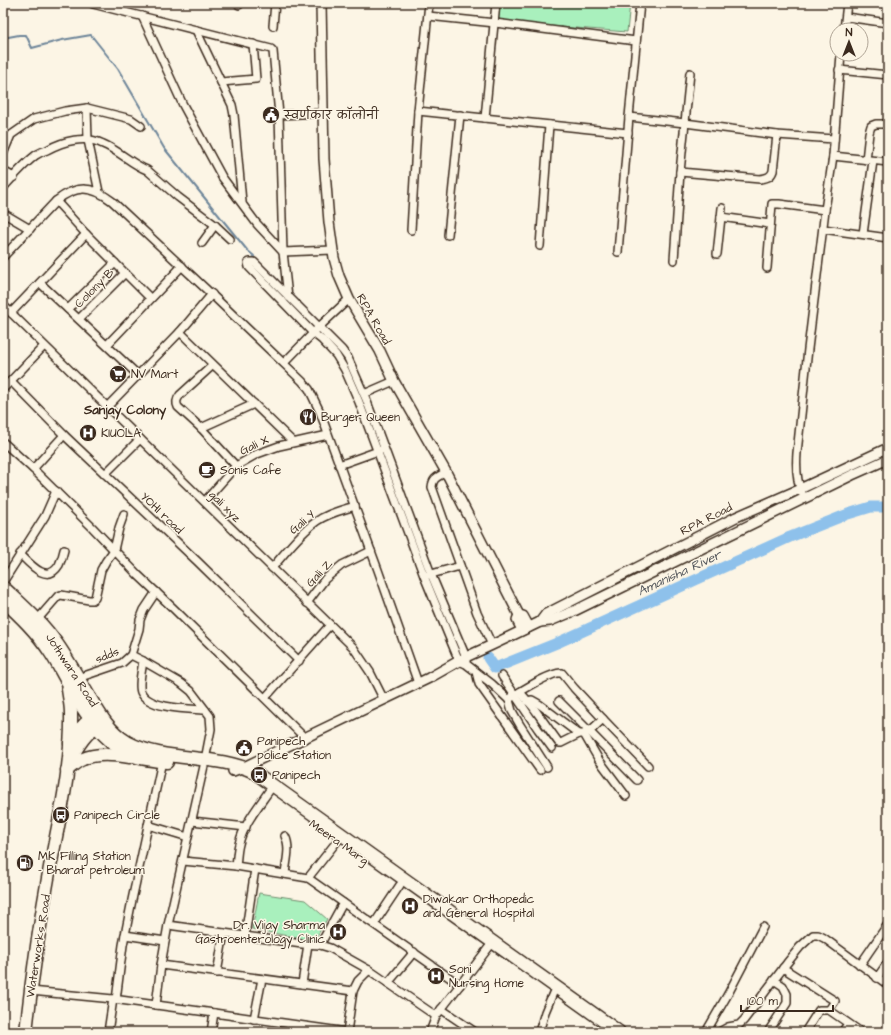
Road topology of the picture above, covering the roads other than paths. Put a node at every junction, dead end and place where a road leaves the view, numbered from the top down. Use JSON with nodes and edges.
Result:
{"nodes":[{"id":1,"x":275,"y":3,"type":"edge"},
{"id":2,"x":321,"y":3,"type":"edge"},
{"id":3,"x":429,"y":3,"type":"edge"},
{"id":4,"x":496,"y":3,"type":"edge"},
{"id":5,"x":640,"y":3,"type":"edge"},
{"id":6,"x":847,"y":3,"type":"edge"},
{"id":7,"x":93,"y":4,"type":"dead end"},
{"id":8,"x":142,"y":16,"type":"junction"},
{"id":9,"x":428,"y":16,"type":"junction"},
{"id":10,"x":846,"y":17,"type":"junction"},
{"id":11,"x":845,"y":22,"type":"edge"},
{"id":12,"x":495,"y":23,"type":"junction"},
{"id":13,"x":888,"y":23,"type":"edge"},
{"id":14,"x":273,"y":26,"type":"dead end"},
{"id":15,"x":196,"y":30,"type":"junction"},
{"id":16,"x":636,"y":41,"type":"junction"},
{"id":17,"x":253,"y":44,"type":"junction"},
{"id":18,"x":840,"y":62,"type":"edge"},
{"id":19,"x":839,"y":70,"type":"junction"},
{"id":20,"x":690,"y":74,"type":"dead end"},
{"id":21,"x":888,"y":75,"type":"edge"},
{"id":22,"x":221,"y":82,"type":"junction"},
{"id":23,"x":87,"y":108,"type":"junction"},
{"id":24,"x":418,"y":111,"type":"junction"},
{"id":25,"x":323,"y":113,"type":"junction"},
{"id":26,"x":279,"y":115,"type":"junction"},
{"id":27,"x":460,"y":115,"type":"junction"},
{"id":28,"x":629,"y":116,"type":"junction"},
{"id":29,"x":485,"y":118,"type":"junction"},
{"id":30,"x":685,"y":123,"type":"junction"},
{"id":31,"x":888,"y":124,"type":"edge"},
{"id":32,"x":549,"y":125,"type":"junction"},
{"id":33,"x":141,"y":126,"type":"dead end"},
{"id":34,"x":628,"y":133,"type":"junction"},
{"id":35,"x":777,"y":135,"type":"junction"},
{"id":36,"x":88,"y":140,"type":"junction"},
{"id":37,"x":834,"y":140,"type":"junction"},
{"id":38,"x":3,"y":154,"type":"edge"},
{"id":39,"x":833,"y":156,"type":"junction"},
{"id":40,"x":869,"y":160,"type":"junction"},
{"id":41,"x":888,"y":162,"type":"edge"},
{"id":42,"x":3,"y":171,"type":"edge"},
{"id":43,"x":680,"y":172,"type":"junction"},
{"id":44,"x":14,"y":177,"type":"junction"},
{"id":45,"x":3,"y":188,"type":"edge"},
{"id":46,"x":99,"y":192,"type":"junction"},
{"id":47,"x":56,"y":201,"type":"junction"},
{"id":48,"x":242,"y":203,"type":"junction"},
{"id":49,"x":722,"y":208,"type":"dead end"},
{"id":50,"x":825,"y":210,"type":"junction"},
{"id":51,"x":3,"y":213,"type":"edge"},
{"id":52,"x":721,"y":218,"type":"junction"},
{"id":53,"x":770,"y":224,"type":"junction"},
{"id":54,"x":215,"y":225,"type":"junction"},
{"id":55,"x":30,"y":229,"type":"junction"},
{"id":56,"x":823,"y":229,"type":"junction"},
{"id":57,"x":411,"y":230,"type":"dead end"},
{"id":58,"x":86,"y":234,"type":"junction"},
{"id":59,"x":863,"y":234,"type":"junction"},
{"id":60,"x":448,"y":235,"type":"dead end"},
{"id":61,"x":888,"y":238,"type":"edge"},
{"id":62,"x":230,"y":239,"type":"dead end"},
{"id":63,"x":202,"y":243,"type":"dead end"},
{"id":64,"x":540,"y":246,"type":"dead end"},
{"id":65,"x":333,"y":250,"type":"junction"},
{"id":66,"x":283,"y":252,"type":"junction"},
{"id":67,"x":618,"y":252,"type":"dead end"},
{"id":68,"x":717,"y":254,"type":"dead end"},
{"id":69,"x":3,"y":256,"type":"edge"},
{"id":70,"x":674,"y":260,"type":"dead end"},
{"id":71,"x":115,"y":263,"type":"junction"},
{"id":72,"x":182,"y":266,"type":"junction"},
{"id":73,"x":767,"y":268,"type":"dead end"},
{"id":74,"x":124,"y":273,"type":"junction"},
{"id":75,"x":40,"y":283,"type":"junction"},
{"id":76,"x":212,"y":294,"type":"junction"},
{"id":77,"x":288,"y":296,"type":"junction"},
{"id":78,"x":150,"y":298,"type":"junction"},
{"id":79,"x":349,"y":299,"type":"junction"},
{"id":80,"x":3,"y":305,"type":"edge"},
{"id":81,"x":288,"y":307,"type":"junction"},
{"id":82,"x":68,"y":309,"type":"junction"},
{"id":83,"x":11,"y":313,"type":"junction"},
{"id":84,"x":79,"y":319,"type":"junction"},
{"id":85,"x":316,"y":330,"type":"junction"},
{"id":86,"x":180,"y":332,"type":"junction"},
{"id":87,"x":107,"y":345,"type":"junction"},
{"id":88,"x":44,"y":346,"type":"junction"},
{"id":89,"x":284,"y":363,"type":"junction"},
{"id":90,"x":213,"y":365,"type":"junction"},
{"id":91,"x":352,"y":367,"type":"junction"},
{"id":92,"x":345,"y":370,"type":"junction"},
{"id":93,"x":138,"y":375,"type":"junction"},
{"id":94,"x":11,"y":381,"type":"junction"},
{"id":95,"x":394,"y":381,"type":"junction"},
{"id":96,"x":3,"y":389,"type":"edge"},
{"id":97,"x":364,"y":394,"type":"junction"},
{"id":98,"x":254,"y":404,"type":"junction"},
{"id":99,"x":107,"y":407,"type":"junction"},
{"id":100,"x":201,"y":428,"type":"junction"},
{"id":101,"x":64,"y":435,"type":"junction"},
{"id":102,"x":328,"y":435,"type":"junction"},
{"id":103,"x":140,"y":439,"type":"junction"},
{"id":104,"x":3,"y":442,"type":"edge"},
{"id":105,"x":293,"y":442,"type":"junction"},
{"id":106,"x":888,"y":448,"type":"edge"},
{"id":107,"x":381,"y":450,"type":"junction"},
{"id":108,"x":888,"y":459,"type":"edge"},
{"id":109,"x":339,"y":465,"type":"junction"},
{"id":110,"x":236,"y":466,"type":"junction"},
{"id":111,"x":32,"y":469,"type":"junction"},
{"id":112,"x":446,"y":472,"type":"junction"},
{"id":113,"x":105,"y":474,"type":"junction"},
{"id":114,"x":800,"y":489,"type":"junction"},
{"id":115,"x":56,"y":491,"type":"junction"},
{"id":116,"x":804,"y":498,"type":"junction"},
{"id":117,"x":205,"y":501,"type":"junction"},
{"id":118,"x":355,"y":506,"type":"junction"},
{"id":119,"x":124,"y":514,"type":"dead end"},
{"id":120,"x":64,"y":550,"type":"dead end"},
{"id":121,"x":114,"y":550,"type":"junction"},
{"id":122,"x":371,"y":551,"type":"junction"},
{"id":123,"x":20,"y":554,"type":"junction"},
{"id":124,"x":460,"y":566,"type":"junction"},
{"id":125,"x":272,"y":568,"type":"junction"},
{"id":126,"x":427,"y":575,"type":"junction"},
{"id":127,"x":3,"y":582,"type":"edge"},
{"id":128,"x":3,"y":586,"type":"edge"},
{"id":129,"x":156,"y":592,"type":"junction"},
{"id":130,"x":3,"y":600,"type":"edge"},
{"id":131,"x":307,"y":603,"type":"junction"},
{"id":132,"x":38,"y":620,"type":"junction"},
{"id":133,"x":540,"y":622,"type":"junction"},
{"id":134,"x":330,"y":625,"type":"junction"},
{"id":135,"x":525,"y":629,"type":"junction"},
{"id":136,"x":492,"y":645,"type":"junction"},
{"id":137,"x":131,"y":655,"type":"junction"},
{"id":138,"x":143,"y":661,"type":"junction"},
{"id":139,"x":299,"y":661,"type":"junction"},
{"id":140,"x":464,"y":661,"type":"junction"},
{"id":141,"x":476,"y":672,"type":"junction"},
{"id":142,"x":502,"y":676,"type":"dead end"},
{"id":143,"x":73,"y":681,"type":"junction"},
{"id":144,"x":418,"y":683,"type":"junction"},
{"id":145,"x":518,"y":694,"type":"junction"},
{"id":146,"x":265,"y":698,"type":"junction"},
{"id":147,"x":384,"y":700,"type":"junction"},
{"id":148,"x":509,"y":700,"type":"junction"},
{"id":149,"x":527,"y":701,"type":"junction"},
{"id":150,"x":559,"y":701,"type":"dead end"},
{"id":151,"x":205,"y":710,"type":"junction"},
{"id":152,"x":603,"y":719,"type":"junction"},
{"id":153,"x":97,"y":720,"type":"junction"},
{"id":154,"x":585,"y":732,"type":"junction"},
{"id":155,"x":306,"y":738,"type":"junction"},
{"id":156,"x":70,"y":744,"type":"junction"},
{"id":157,"x":552,"y":748,"type":"dead end"},
{"id":158,"x":139,"y":758,"type":"junction"},
{"id":159,"x":162,"y":761,"type":"junction"},
{"id":160,"x":204,"y":763,"type":"junction"},
{"id":161,"x":648,"y":766,"type":"dead end"},
{"id":162,"x":68,"y":768,"type":"junction"},
{"id":163,"x":239,"y":769,"type":"junction"},
{"id":164,"x":637,"y":780,"type":"dead end"},
{"id":165,"x":269,"y":791,"type":"junction"},
{"id":166,"x":626,"y":796,"type":"dead end"},
{"id":167,"x":192,"y":821,"type":"junction"},
{"id":168,"x":148,"y":825,"type":"junction"},
{"id":169,"x":246,"y":827,"type":"junction"},
{"id":170,"x":285,"y":836,"type":"dead end"},
{"id":171,"x":188,"y":837,"type":"junction"},
{"id":172,"x":338,"y":840,"type":"junction"},
{"id":173,"x":183,"y":860,"type":"junction"},
{"id":174,"x":236,"y":866,"type":"junction"},
{"id":175,"x":255,"y":869,"type":"junction"},
{"id":176,"x":285,"y":874,"type":"junction"},
{"id":177,"x":308,"y":878,"type":"junction"},
{"id":178,"x":400,"y":885,"type":"junction"},
{"id":179,"x":344,"y":903,"type":"junction"},
{"id":180,"x":374,"y":924,"type":"junction"},
{"id":181,"x":888,"y":924,"type":"edge"},
{"id":182,"x":168,"y":925,"type":"junction"},
{"id":183,"x":763,"y":927,"type":"dead end"},
{"id":184,"x":224,"y":933,"type":"junction"},
{"id":185,"x":125,"y":936,"type":"junction"},
{"id":186,"x":245,"y":936,"type":"junction"},
{"id":187,"x":165,"y":942,"type":"junction"},
{"id":188,"x":308,"y":944,"type":"junction"},
{"id":189,"x":320,"y":945,"type":"junction"},
{"id":190,"x":490,"y":945,"type":"junction"},
{"id":191,"x":414,"y":952,"type":"junction"},
{"id":192,"x":888,"y":962,"type":"edge"},
{"id":193,"x":161,"y":965,"type":"junction"},
{"id":194,"x":860,"y":965,"type":"junction"},
{"id":195,"x":783,"y":968,"type":"junction"},
{"id":196,"x":369,"y":970,"type":"junction"},
{"id":197,"x":217,"y":973,"type":"junction"},
{"id":198,"x":877,"y":978,"type":"junction"},
{"id":199,"x":262,"y":979,"type":"junction"},
{"id":200,"x":774,"y":980,"type":"junction"},
{"id":201,"x":388,"y":983,"type":"junction"},
{"id":202,"x":302,"y":984,"type":"junction"},
{"id":203,"x":460,"y":985,"type":"junction"},
{"id":204,"x":888,"y":985,"type":"edge"},
{"id":205,"x":31,"y":991,"type":"junction"},
{"id":206,"x":353,"y":991,"type":"junction"},
{"id":207,"x":553,"y":993,"type":"junction"},
{"id":208,"x":114,"y":1000,"type":"junction"},
{"id":209,"x":156,"y":1005,"type":"junction"},
{"id":210,"x":441,"y":1009,"type":"junction"},
{"id":211,"x":829,"y":1010,"type":"junction"},
{"id":212,"x":214,"y":1012,"type":"junction"},
{"id":213,"x":436,"y":1016,"type":"junction"},
{"id":214,"x":254,"y":1019,"type":"junction"},
{"id":215,"x":848,"y":1024,"type":"junction"},
{"id":216,"x":327,"y":1031,"type":"edge"},
{"id":217,"x":723,"y":1031,"type":"edge"},
{"id":218,"x":26,"y":1032,"type":"edge"},
{"id":219,"x":108,"y":1032,"type":"edge"},
{"id":220,"x":211,"y":1032,"type":"edge"},
{"id":221,"x":347,"y":1032,"type":"edge"},
{"id":222,"x":430,"y":1032,"type":"edge"},
{"id":223,"x":475,"y":1032,"type":"edge"},
{"id":224,"x":539,"y":1032,"type":"edge"},
{"id":225,"x":606,"y":1032,"type":"edge"},
{"id":226,"x":619,"y":1032,"type":"edge"},
{"id":227,"x":706,"y":1032,"type":"edge"},
{"id":228,"x":768,"y":1032,"type":"edge"},
{"id":229,"x":805,"y":1032,"type":"edge"},
{"id":230,"x":842,"y":1032,"type":"edge"},
{"id":231,"x":861,"y":1032,"type":"edge"}],
"edges":[{"from":1,"to":14,"type":"street"},
{"from":2,"to":25,"type":"street","name":"RPA Road"},
{"from":3,"to":9,"type":"street"},
{"from":4,"to":12,"type":"street"},
{"from":5,"to":16,"type":"street"},
{"from":6,"to":10,"type":"street"},
{"from":7,"to":8,"type":"street"},
{"from":8,"to":15,"type":"street"},
{"from":8,"to":48,"type":"street"},
{"from":9,"to":12,"type":"street"},
{"from":9,"to":24,"type":"street"},
{"from":10,"to":11,"type":"street"},
{"from":10,"to":13,"type":"street"},
{"from":12,"to":16,"type":"street"},
{"from":12,"to":29,"type":"street"},
{"from":15,"to":17,"type":"street"},
{"from":15,"to":22,"type":"street"},
{"from":16,"to":28,"type":"street"},
{"from":17,"to":22,"type":"street"},
{"from":17,"to":26,"type":"street"},
{"from":18,"to":19,"type":"street"},
{"from":19,"to":21,"type":"street"},
{"from":19,"to":37,"type":"street"},
{"from":20,"to":30,"type":"street"},
{"from":22,"to":48,"type":"street"},
{"from":23,"to":33,"type":"street"},
{"from":23,"to":36,"type":"street"},
{"from":23,"to":38,"type":"street"},
{"from":24,"to":27,"type":"street"},
{"from":24,"to":57,"type":"street"},
{"from":25,"to":26,"type":"street"},
{"from":25,"to":65,"type":"street","name":"RPA Road"},
{"from":26,"to":66,"type":"street"},
{"from":27,"to":29,"type":"street"},
{"from":27,"to":60,"type":"street"},
{"from":28,"to":30,"type":"street"},
{"from":28,"to":34,"type":"street"},
{"from":29,"to":32,"type":"street"},
{"from":30,"to":35,"type":"street"},
{"from":30,"to":43,"type":"street"},
{"from":31,"to":40,"type":"street"},
{"from":32,"to":34,"type":"street"},
{"from":32,"to":64,"type":"street"},
{"from":34,"to":67,"type":"street"},
{"from":35,"to":37,"type":"street"},
{"from":35,"to":43,"type":"street"},
{"from":36,"to":44,"type":"street"},
{"from":36,"to":46,"type":"street"},
{"from":36,"to":54,"type":"street"},
{"from":37,"to":39,"type":"street"},
{"from":39,"to":40,"type":"street"},
{"from":39,"to":50,"type":"street"},
{"from":40,"to":41,"type":"street"},
{"from":40,"to":59,"type":"street"},
{"from":42,"to":44,"type":"street"},
{"from":43,"to":70,"type":"street"},
{"from":44,"to":45,"type":"street"},
{"from":46,"to":47,"type":"street"},
{"from":46,"to":72,"type":"street"},
{"from":47,"to":55,"type":"street"},
{"from":47,"to":58,"type":"street"},
{"from":48,"to":66,"type":"street"},
{"from":49,"to":52,"type":"street"},
{"from":50,"to":53,"type":"street"},
{"from":50,"to":56,"type":"street"},
{"from":51,"to":55,"type":"street"},
{"from":52,"to":53,"type":"street"},
{"from":52,"to":68,"type":"street"},
{"from":53,"to":73,"type":"street"},
{"from":54,"to":62,"type":"street"},
{"from":54,"to":63,"type":"street"},
{"from":55,"to":69,"type":"street"},
{"from":56,"to":59,"type":"street"},
{"from":56,"to":114,"type":"street"},
{"from":58,"to":71,"type":"street"},
{"from":58,"to":75,"type":"street"},
{"from":59,"to":61,"type":"street"},
{"from":65,"to":66,"type":"street"},
{"from":65,"to":79,"type":"street","name":"RPA Road"},
{"from":66,"to":77,"type":"street"},
{"from":71,"to":74,"type":"street"},
{"from":71,"to":82,"type":"street"},
{"from":72,"to":76,"type":"street"},
{"from":72,"to":78,"type":"street"},
{"from":74,"to":78,"type":"street"},
{"from":74,"to":84,"type":"street","name":"Colony B"},
{"from":75,"to":82,"type":"street"},
{"from":75,"to":83,"type":"street"},
{"from":76,"to":86,"type":"street"},
{"from":76,"to":89,"type":"street"},
{"from":77,"to":81,"type":"street"},
{"from":77,"to":81,"type":"street"},
{"from":77,"to":85,"type":"street"},
{"from":78,"to":87,"type":"street"},
{"from":79,"to":85,"type":"street"},
{"from":79,"to":95,"type":"street","name":"RPA Road"},
{"from":80,"to":83,"type":"street","name":"gali xyz"},
{"from":81,"to":85,"type":"street"},
{"from":82,"to":84,"type":"street"},
{"from":83,"to":88,"type":"street","name":"gali xyz"},
{"from":84,"to":87,"type":"street"},
{"from":85,"to":89,"type":"street"},
{"from":85,"to":91,"type":"street"},
{"from":85,"to":92,"type":"street"},
{"from":86,"to":90,"type":"street"},
{"from":86,"to":93,"type":"street"},
{"from":87,"to":93,"type":"street"},
{"from":88,"to":94,"type":"street"},
{"from":88,"to":99,"type":"street","name":"gali xyz"},
{"from":89,"to":102,"type":"street"},
{"from":90,"to":98,"type":"street"},
{"from":90,"to":100,"type":"street"},
{"from":91,"to":92,"type":"street"},
{"from":91,"to":97,"type":"street"},
{"from":92,"to":107,"type":"street"},
{"from":93,"to":99,"type":"street"},
{"from":94,"to":96,"type":"street"},
{"from":94,"to":101,"type":"street","name":"YOHI road"},
{"from":95,"to":97,"type":"street"},
{"from":95,"to":112,"type":"street","name":"RPA Road"},
{"from":97,"to":107,"type":"street"},
{"from":98,"to":100,"type":"street"},
{"from":98,"to":105,"type":"street"},
{"from":99,"to":103,"type":"street","name":"gali xyz"},
{"from":100,"to":110,"type":"street"},
{"from":101,"to":111,"type":"street"},
{"from":101,"to":113,"type":"street","name":"YOHI road"},
{"from":102,"to":105,"type":"street","name":"Gali X"},
{"from":102,"to":109,"type":"street"},
{"from":103,"to":113,"type":"street"},
{"from":103,"to":117,"type":"street","name":"gali xyz"},
{"from":104,"to":111,"type":"street"},
{"from":105,"to":110,"type":"street","name":"Gali X"},
{"from":106,"to":114,"type":"street","name":"RPA Road"},
{"from":107,"to":109,"type":"street"},
{"from":107,"to":126,"type":"street"},
{"from":108,"to":116,"type":"street"},
{"from":109,"to":118,"type":"street"},
{"from":110,"to":117,"type":"street","name":"Gali X"},
{"from":111,"to":115,"type":"street"},
{"from":112,"to":124,"type":"street"},
{"from":112,"to":135,"type":"street","name":"RPA Road"},
{"from":113,"to":139,"type":"street","name":"YOHI road"},
{"from":114,"to":116,"type":"street"},
{"from":114,"to":133,"type":"street","name":"RPA Road"},
{"from":115,"to":121,"type":"street"},
{"from":115,"to":123,"type":"street"},
{"from":116,"to":133,"type":"street"},
{"from":117,"to":125,"type":"street","name":"gali xyz"},
{"from":118,"to":122,"type":"street"},
{"from":118,"to":125,"type":"street","name":"Gali Y"},
{"from":119,"to":121,"type":"street"},
{"from":120,"to":123,"type":"street"},
{"from":121,"to":129,"type":"street"},
{"from":121,"to":132,"type":"street"},
{"from":122,"to":131,"type":"street","name":"Gali Z"},
{"from":122,"to":144,"type":"street"},
{"from":123,"to":127,"type":"street"},
{"from":124,"to":126,"type":"street"},
{"from":124,"to":136,"type":"street"},
{"from":125,"to":131,"type":"street","name":"gali xyz"},
{"from":126,"to":140,"type":"street"},
{"from":128,"to":132,"type":"main road","name":"Jothwara Road"},
{"from":129,"to":137,"type":"street","name":"sdds"},
{"from":129,"to":146,"type":"street"},
{"from":130,"to":143,"type":"main road","name":"Jothwara Road"},
{"from":131,"to":134,"type":"street","name":"gali xyz"},
{"from":132,"to":143,"type":"main road","name":"Jothwara Road"},
{"from":133,"to":135,"type":"street"},
{"from":134,"to":139,"type":"street"},
{"from":134,"to":147,"type":"street","name":"gali xyz"},
{"from":135,"to":136,"type":"street"},
{"from":136,"to":140,"type":"street"},
{"from":137,"to":138,"type":"street"},
{"from":137,"to":143,"type":"street","name":"sdds"},
{"from":138,"to":151,"type":"street"},
{"from":138,"to":151,"type":"street"},
{"from":139,"to":146,"type":"street"},
{"from":140,"to":141,"type":"street"},
{"from":140,"to":144,"type":"street"},
{"from":141,"to":148,"type":"street"},
{"from":141,"to":148,"type":"street"},
{"from":142,"to":145,"type":"street"},
{"from":143,"to":153,"type":"main road","name":"Meera Marg"},
{"from":143,"to":156,"type":"main road","name":"Waterworks Road"},
{"from":144,"to":147,"type":"street"},
{"from":145,"to":148,"type":"street"},
{"from":145,"to":149,"type":"street"},
{"from":145,"to":152,"type":"street"},
{"from":145,"to":157,"type":"street"},
{"from":146,"to":155,"type":"street"},
{"from":147,"to":155,"type":"street"},
{"from":149,"to":154,"type":"street"},
{"from":149,"to":154,"type":"street"},
{"from":150,"to":154,"type":"street"},
{"from":151,"to":160,"type":"street"},
{"from":152,"to":154,"type":"street"},
{"from":152,"to":161,"type":"street"},
{"from":153,"to":156,"type":"main road"},
{"from":153,"to":158,"type":"main road","name":"Meera Marg"},
{"from":153,"to":160,"type":"main road","name":"Meera Marg"},
{"from":153,"to":162,"type":"main road"},
{"from":154,"to":164,"type":"street"},
{"from":154,"to":166,"type":"street"},
{"from":155,"to":163,"type":"street"},
{"from":156,"to":162,"type":"main road","name":"Waterworks Road"},
{"from":158,"to":159,"type":"main road","name":"Meera Marg"},
{"from":158,"to":162,"type":"main road"},
{"from":159,"to":160,"type":"main road","name":"Meera Marg"},
{"from":159,"to":168,"type":"street"},
{"from":160,"to":163,"type":"main road","name":"Meera Marg"},
{"from":160,"to":167,"type":"street"},
{"from":162,"to":205,"type":"main road","name":"Waterworks Road"},
{"from":163,"to":165,"type":"main road","name":"Meera Marg"},
{"from":163,"to":190,"type":"main road","name":"Meera Marg"},
{"from":165,"to":169,"type":"street"},
{"from":165,"to":172,"type":"main road","name":"Meera Marg"},
{"from":167,"to":169,"type":"street"},
{"from":167,"to":171,"type":"street"},
{"from":168,"to":171,"type":"street"},
{"from":168,"to":185,"type":"street"},
{"from":169,"to":174,"type":"street"},
{"from":170,"to":176,"type":"street"},
{"from":171,"to":173,"type":"street"},
{"from":172,"to":177,"type":"street"},
{"from":172,"to":178,"type":"main road","name":"Meera Marg"},
{"from":173,"to":174,"type":"street"},
{"from":173,"to":182,"type":"street"},
{"from":174,"to":175,"type":"street"},
{"from":175,"to":176,"type":"street"},
{"from":175,"to":186,"type":"street"},
{"from":176,"to":177,"type":"street"},
{"from":177,"to":179,"type":"street"},
{"from":178,"to":180,"type":"street"},
{"from":178,"to":190,"type":"main road","name":"Meera Marg"},
{"from":179,"to":180,"type":"street"},
{"from":179,"to":189,"type":"street"},
{"from":180,"to":191,"type":"street"},
{"from":181,"to":194,"type":"street"},
{"from":182,"to":184,"type":"street"},
{"from":182,"to":187,"type":"street"},
{"from":183,"to":227,"type":"street"},
{"from":184,"to":186,"type":"street"},
{"from":184,"to":197,"type":"street"},
{"from":185,"to":187,"type":"street"},
{"from":185,"to":208,"type":"street"},
{"from":186,"to":188,"type":"street"},
{"from":187,"to":193,"type":"street"},
{"from":188,"to":189,"type":"street"},
{"from":188,"to":202,"type":"street"},
{"from":189,"to":196,"type":"street"},
{"from":190,"to":203,"type":"street"},
{"from":190,"to":207,"type":"main road","name":"Meera Marg"},
{"from":190,"to":226,"type":"main road","name":"Meera Marg"},
{"from":191,"to":201,"type":"street"},
{"from":191,"to":203,"type":"street"},
{"from":192,"to":198,"type":"street"},
{"from":193,"to":197,"type":"street"},
{"from":193,"to":209,"type":"street"},
{"from":194,"to":195,"type":"street"},
{"from":194,"to":198,"type":"street"},
{"from":195,"to":200,"type":"street"},
{"from":195,"to":211,"type":"street"},
{"from":196,"to":201,"type":"street"},
{"from":196,"to":206,"type":"street"},
{"from":197,"to":199,"type":"street"},
{"from":198,"to":204,"type":"street"},
{"from":199,"to":202,"type":"street"},
{"from":199,"to":214,"type":"street"},
{"from":200,"to":217,"type":"street"},
{"from":200,"to":228,"type":"street"},
{"from":201,"to":213,"type":"street"},
{"from":202,"to":206,"type":"street"},
{"from":203,"to":210,"type":"street"},
{"from":205,"to":208,"type":"street"},
{"from":205,"to":218,"type":"main road","name":"Waterworks Road"},
{"from":206,"to":221,"type":"street"},
{"from":207,"to":224,"type":"street"},
{"from":207,"to":225,"type":"main road","name":"Meera Marg"},
{"from":208,"to":209,"type":"street"},
{"from":208,"to":219,"type":"street"},
{"from":209,"to":212,"type":"street"},
{"from":210,"to":213,"type":"street"},
{"from":210,"to":223,"type":"street"},
{"from":211,"to":215,"type":"street"},
{"from":211,"to":229,"type":"street"},
{"from":212,"to":214,"type":"street"},
{"from":212,"to":220,"type":"street"},
{"from":213,"to":222,"type":"street"},
{"from":214,"to":216,"type":"street"},
{"from":215,"to":230,"type":"street"},
{"from":215,"to":231,"type":"street"},
{"from":216,"to":221,"type":"street"}]}
